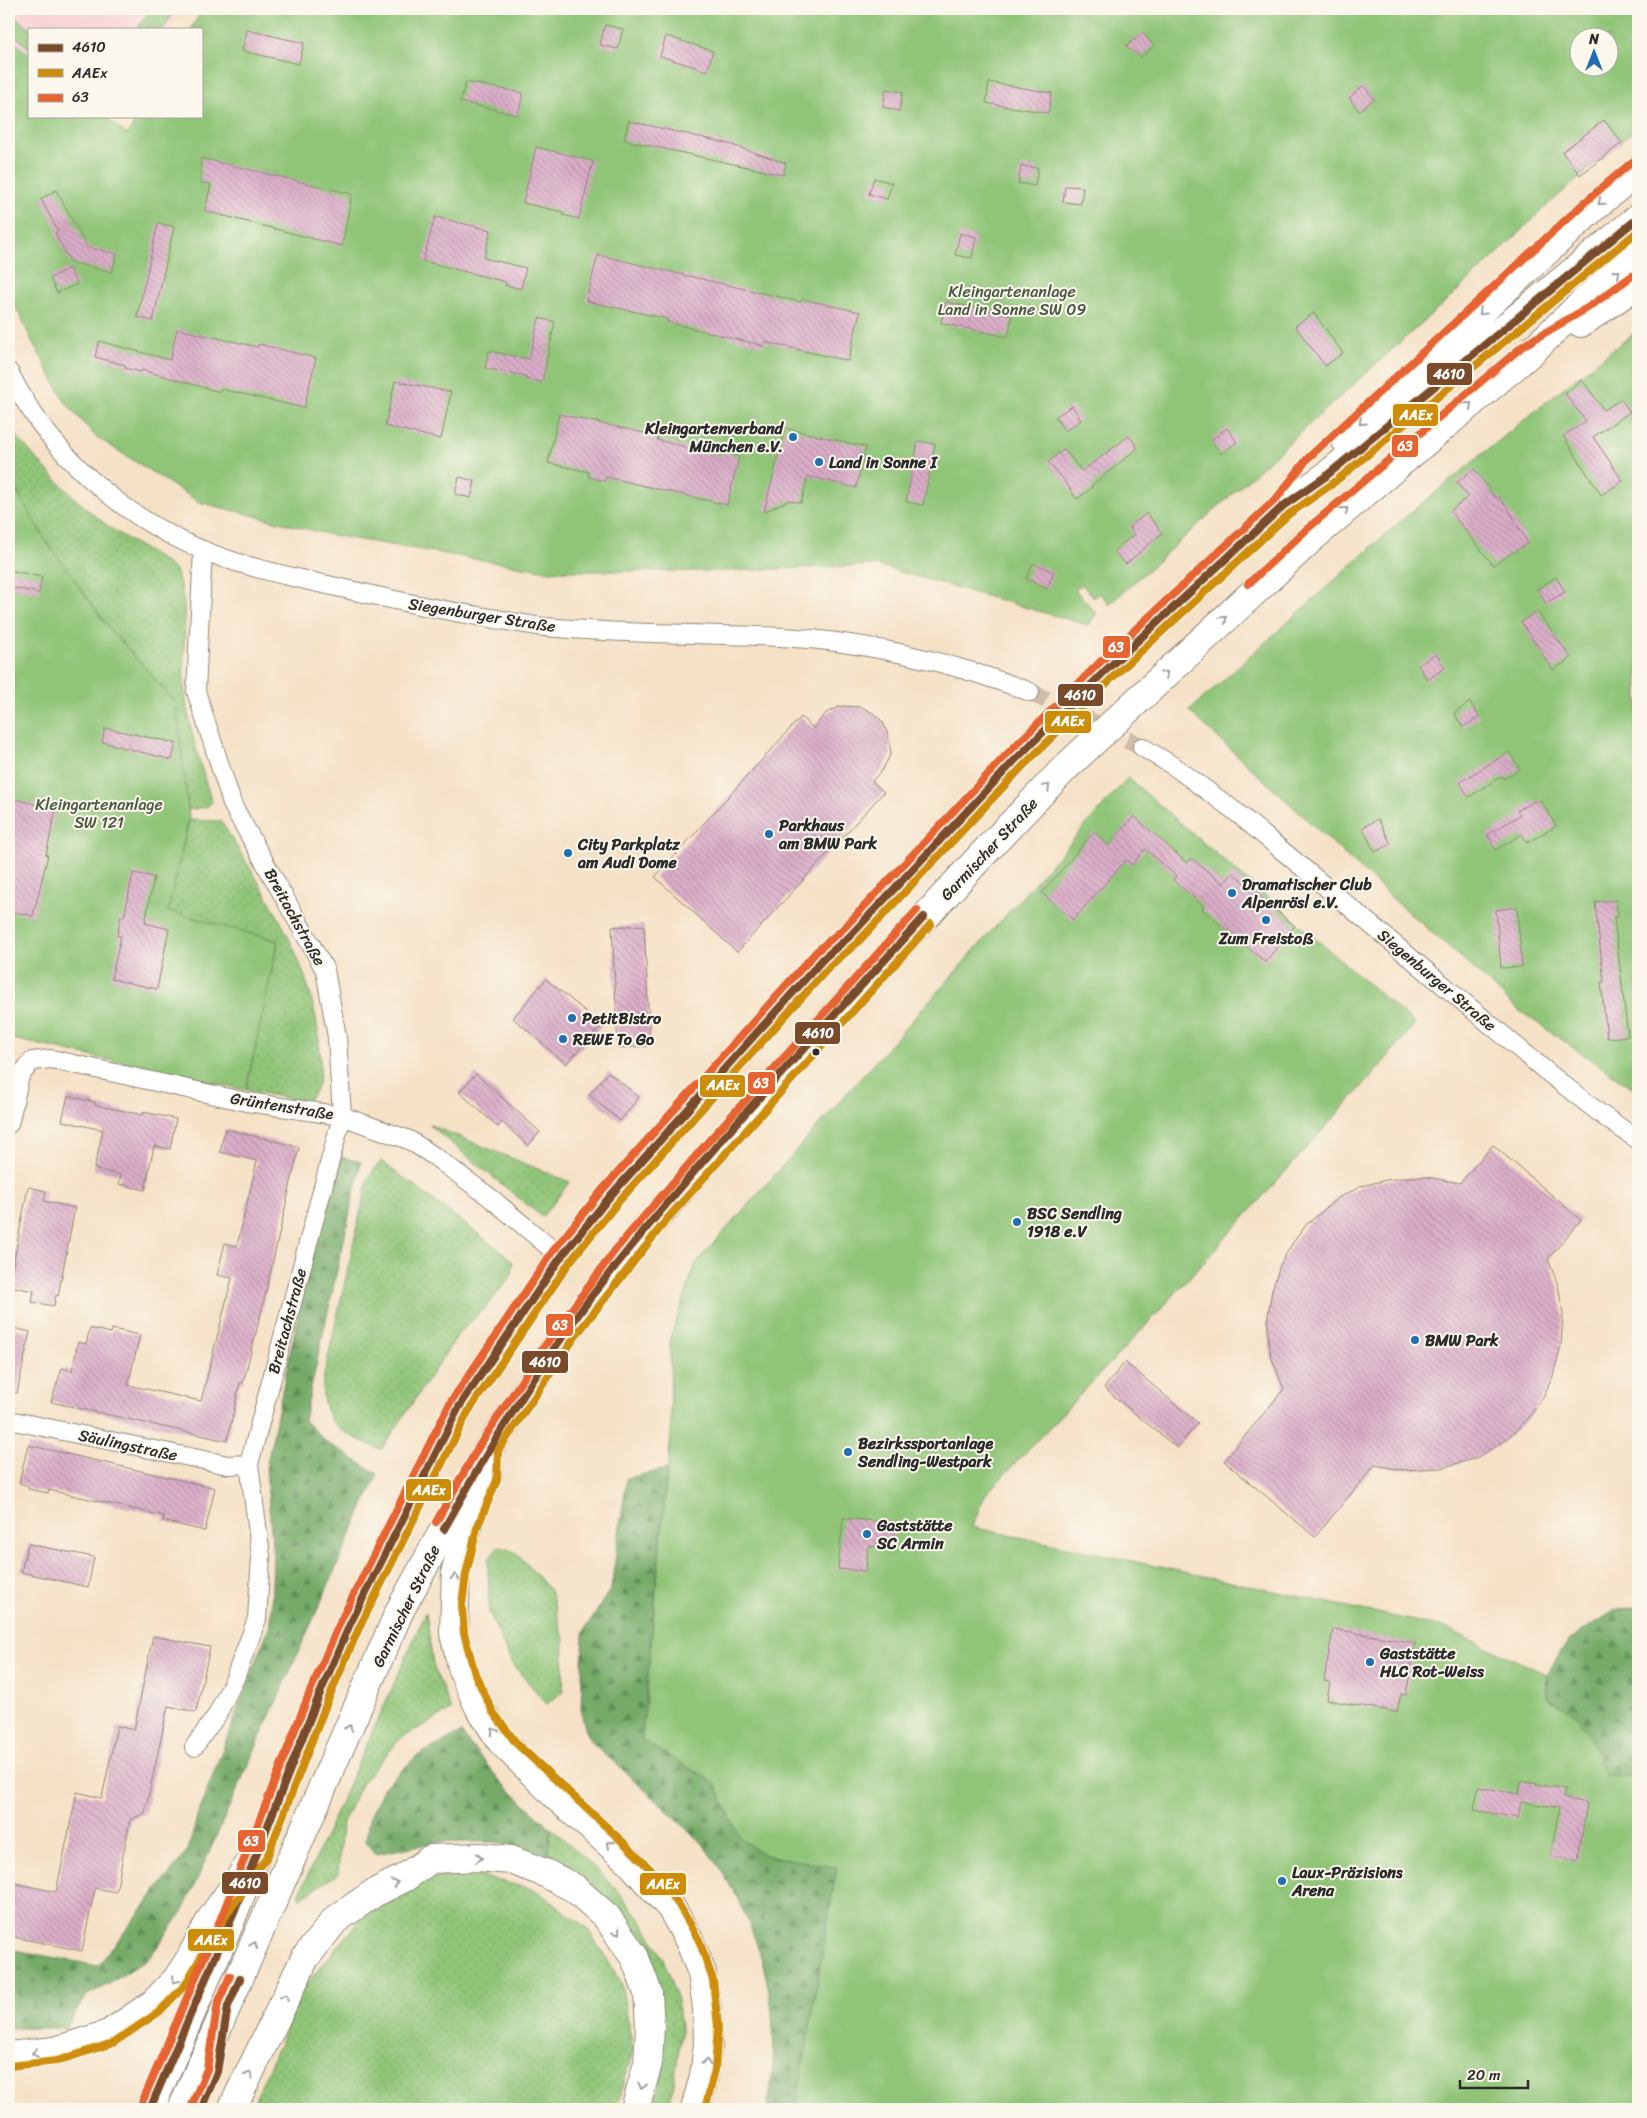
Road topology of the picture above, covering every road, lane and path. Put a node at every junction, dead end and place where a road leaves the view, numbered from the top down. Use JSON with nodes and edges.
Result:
{"nodes":[{"id":1,"x":1638,"y":170,"type":"edge"},
{"id":2,"x":1638,"y":218,"type":"edge"},
{"id":3,"x":1638,"y":255,"type":"edge"},
{"id":4,"x":1638,"y":284,"type":"edge"},
{"id":5,"x":1530,"y":353,"type":"junction"},
{"id":6,"x":9,"y":372,"type":"edge"},
{"id":7,"x":1283,"y":506,"type":"junction"},
{"id":8,"x":204,"y":550,"type":"junction"},
{"id":9,"x":1030,"y":692,"type":"tunnel mouth"},
{"id":10,"x":1142,"y":747,"type":"tunnel mouth"},
{"id":11,"x":342,"y":1116,"type":"junction"},
{"id":12,"x":9,"y":1124,"type":"edge"},
{"id":13,"x":1638,"y":1140,"type":"edge"},
{"id":14,"x":561,"y":1258,"type":"junction"},
{"id":15,"x":9,"y":1420,"type":"edge"},
{"id":16,"x":487,"y":1451,"type":"junction"},
{"id":17,"x":249,"y":1464,"type":"junction"},
{"id":18,"x":194,"y":1747,"type":"dead end"},
{"id":19,"x":258,"y":1852,"type":"junction"},
{"id":20,"x":228,"y":2006,"type":"junction"},
{"id":21,"x":9,"y":2056,"type":"edge"},
{"id":22,"x":152,"y":2105,"type":"edge"},
{"id":23,"x":182,"y":2109,"type":"edge"},
{"id":24,"x":201,"y":2109,"type":"edge"},
{"id":25,"x":232,"y":2109,"type":"edge"},
{"id":26,"x":635,"y":2109,"type":"edge"},
{"id":27,"x":695,"y":2109,"type":"edge"}],
"edges":[{"from":1,"to":7,"type":"highway","one_way":true},
{"from":2,"to":7,"type":"highway"},
{"from":5,"to":3,"type":"highway","name":"Garmischer Straße","one_way":true},
{"from":4,"to":5,"type":"highway"},
{"from":16,"to":5,"type":"highway","name":"Garmischer Straße","one_way":true},
{"from":6,"to":8,"type":"street","name":"Siegenburger Straße"},
{"from":7,"to":14,"type":"highway"},
{"from":8,"to":9,"type":"street","name":"Siegenburger Straße"},
{"from":8,"to":11,"type":"street","name":"Breitachstraße"},
{"from":10,"to":13,"type":"street","name":"Siegenburger Straße"},
{"from":11,"to":12,"type":"street","name":"Grüntenstraße"},
{"from":11,"to":14,"type":"street","name":"Grüntenstraße"},
{"from":11,"to":17,"type":"street","name":"Breitachstraße"},
{"from":14,"to":19,"type":"highway"},
{"from":15,"to":17,"type":"street","name":"Säulingstraße"},
{"from":20,"to":16,"type":"highway","name":"Garmischer Straße","one_way":true},
{"from":27,"to":16,"type":"highway","one_way":true},
{"from":17,"to":18,"type":"street"},
{"from":19,"to":21,"type":"highway","one_way":true},
{"from":19,"to":22,"type":"highway"},
{"from":20,"to":23,"type":"highway","name":"Garmischer Straße"},
{"from":20,"to":24,"type":"highway"},
{"from":25,"to":26,"type":"highway","one_way":true}]}
